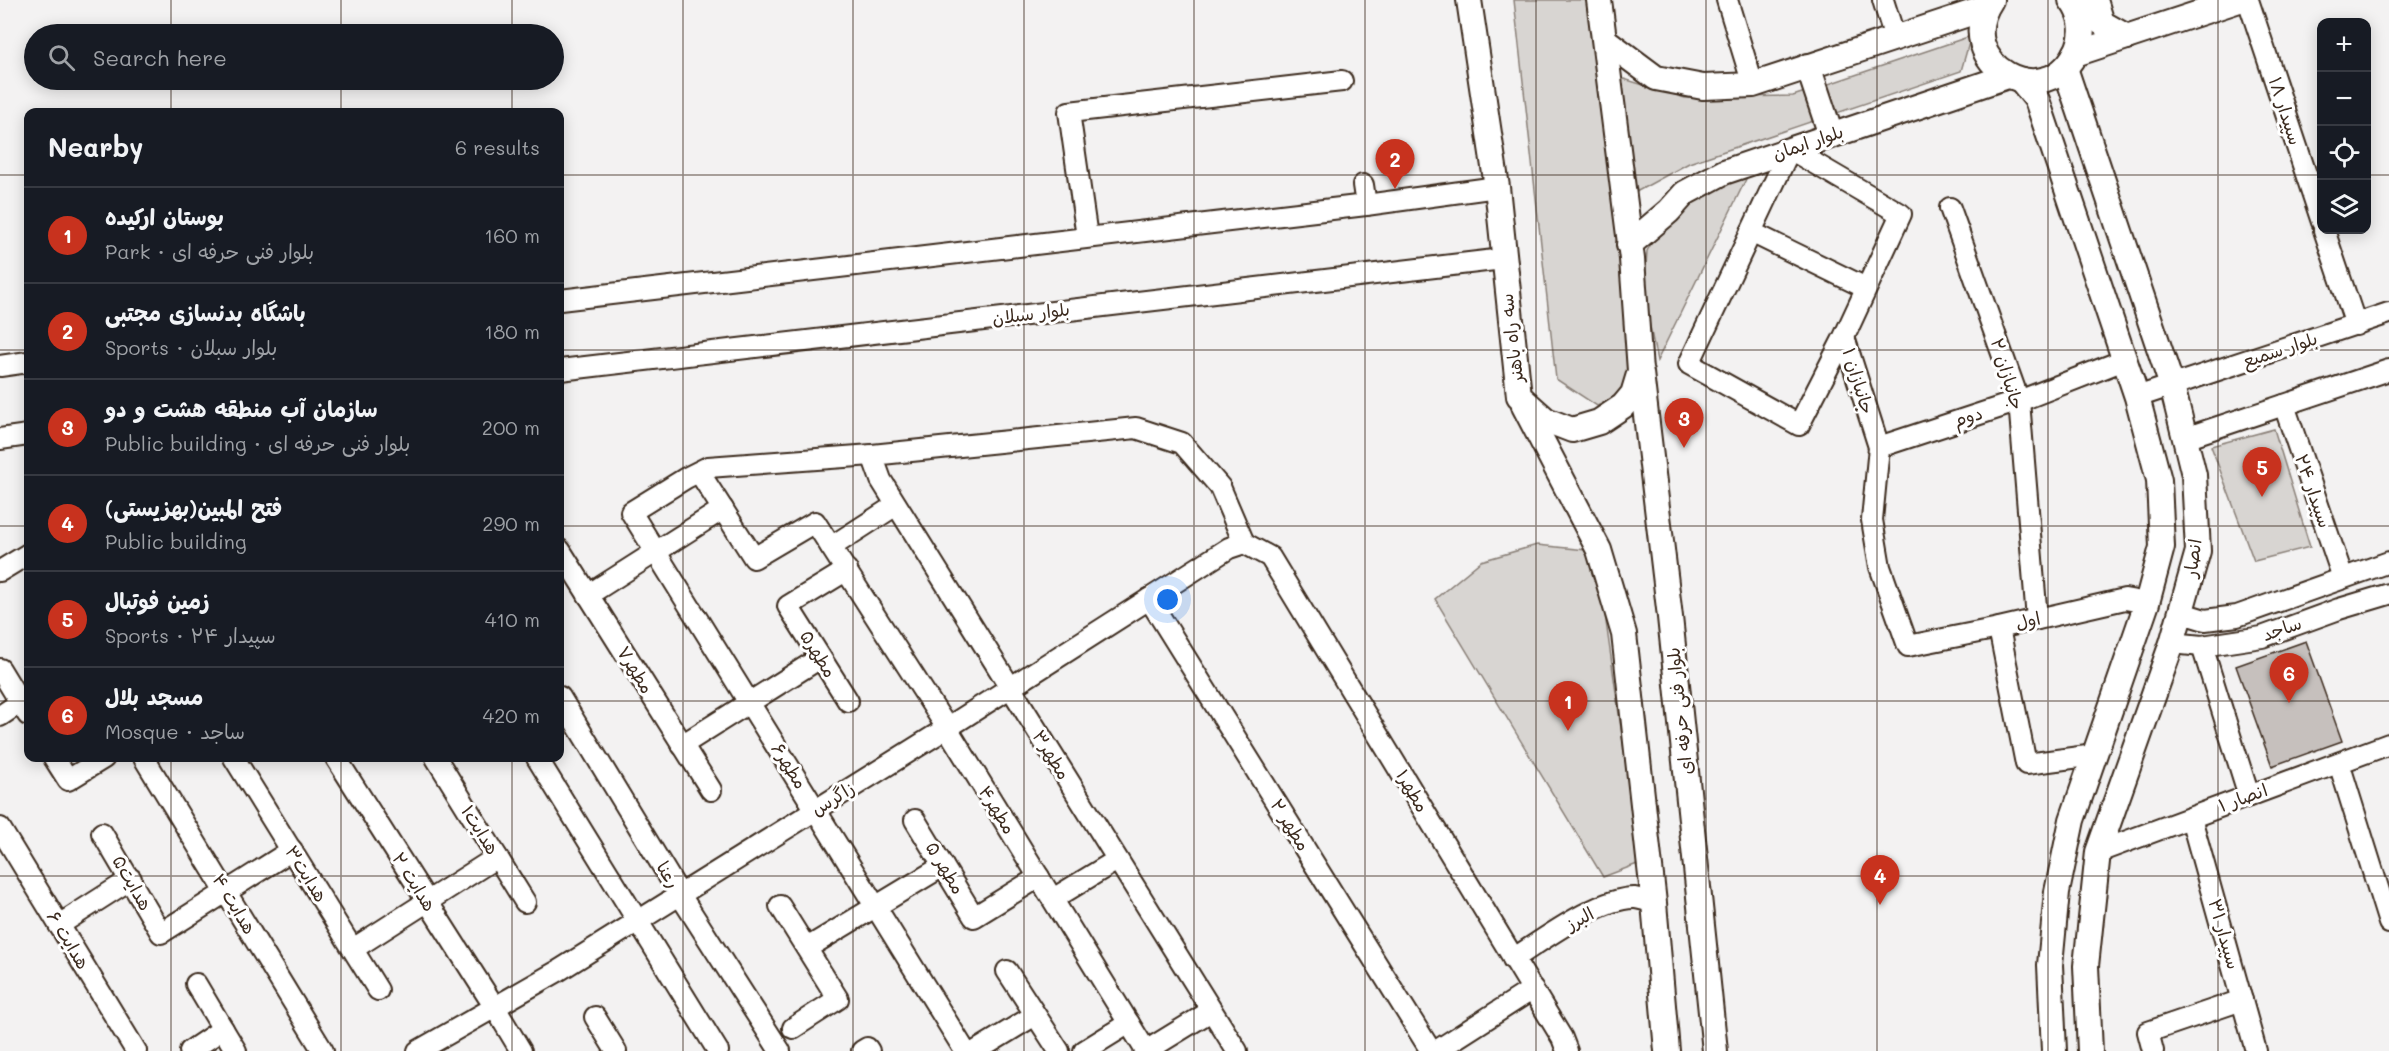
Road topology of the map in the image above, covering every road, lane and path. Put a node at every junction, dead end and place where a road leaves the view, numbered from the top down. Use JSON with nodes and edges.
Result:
{"nodes":[{"id":1,"x":1469,"y":0,"type":"edge"},
{"id":2,"x":1599,"y":0,"type":"edge"},
{"id":3,"x":1726,"y":0,"type":"edge"},
{"id":4,"x":1883,"y":0,"type":"edge"},
{"id":5,"x":2071,"y":0,"type":"edge"},
{"id":6,"x":2095,"y":0,"type":"edge"},
{"id":7,"x":2239,"y":0,"type":"edge"},
{"id":8,"x":2248,"y":0,"type":"edge"},
{"id":9,"x":1988,"y":4,"type":"edge"},
{"id":10,"x":2127,"y":37,"type":"junction"},
{"id":11,"x":1895,"y":38,"type":"junction"},
{"id":12,"x":1605,"y":40,"type":"junction"},
{"id":13,"x":2070,"y":61,"type":"junction"},
{"id":14,"x":1808,"y":66,"type":"junction"},
{"id":15,"x":2014,"y":78,"type":"junction"},
{"id":16,"x":1342,"y":81,"type":"dead end"},
{"id":17,"x":1754,"y":85,"type":"junction"},
{"id":18,"x":1831,"y":135,"type":"junction"},
{"id":19,"x":1790,"y":149,"type":"junction"},
{"id":20,"x":1497,"y":187,"type":"junction"},
{"id":21,"x":2317,"y":207,"type":"edge"},
{"id":22,"x":1950,"y":208,"type":"dead end"},
{"id":23,"x":1751,"y":232,"type":"junction"},
{"id":24,"x":2325,"y":234,"type":"edge"},
{"id":25,"x":1087,"y":237,"type":"junction"},
{"id":26,"x":1629,"y":245,"type":"junction"},
{"id":27,"x":1503,"y":259,"type":"junction"},
{"id":28,"x":1866,"y":288,"type":"junction"},
{"id":29,"x":564,"y":300,"type":"edge"},
{"id":30,"x":2389,"y":314,"type":"edge"},
{"id":31,"x":2356,"y":325,"type":"junction"},
{"id":32,"x":1844,"y":337,"type":"junction"},
{"id":33,"x":2124,"y":360,"type":"junction"},
{"id":34,"x":24,"y":363,"type":"edge"},
{"id":35,"x":0,"y":366,"type":"edge"},
{"id":36,"x":564,"y":369,"type":"edge"},
{"id":37,"x":2389,"y":370,"type":"edge"},
{"id":38,"x":1640,"y":371,"type":"junction"},
{"id":39,"x":2172,"y":386,"type":"junction"},
{"id":40,"x":1519,"y":396,"type":"junction"},
{"id":41,"x":2137,"y":397,"type":"junction"},
{"id":42,"x":2019,"y":401,"type":"junction"},
{"id":43,"x":2284,"y":405,"type":"junction"},
{"id":44,"x":24,"y":436,"type":"edge"},
{"id":45,"x":2185,"y":438,"type":"junction"},
{"id":46,"x":0,"y":439,"type":"edge"},
{"id":47,"x":1879,"y":447,"type":"junction"},
{"id":48,"x":872,"y":455,"type":"junction"},
{"id":49,"x":699,"y":472,"type":"junction"},
{"id":50,"x":896,"y":505,"type":"junction"},
{"id":51,"x":723,"y":509,"type":"junction"},
{"id":52,"x":1244,"y":543,"type":"junction"},
{"id":53,"x":831,"y":547,"type":"junction"},
{"id":54,"x":655,"y":551,"type":"junction"},
{"id":55,"x":564,"y":556,"type":"edge"},
{"id":56,"x":24,"y":562,"type":"edge"},
{"id":57,"x":2389,"y":562,"type":"edge"},
{"id":58,"x":847,"y":570,"type":"junction"},
{"id":59,"x":0,"y":571,"type":"edge"},
{"id":60,"x":2343,"y":578,"type":"junction"},
{"id":61,"x":2389,"y":594,"type":"edge"},
{"id":62,"x":588,"y":595,"type":"junction"},
{"id":63,"x":1149,"y":599,"type":"junction"},
{"id":64,"x":2147,"y":603,"type":"junction"},
{"id":65,"x":2182,"y":613,"type":"junction"},
{"id":66,"x":2037,"y":619,"type":"junction"},
{"id":67,"x":1999,"y":628,"type":"junction"},
{"id":68,"x":2136,"y":637,"type":"junction"},
{"id":69,"x":2172,"y":643,"type":"junction"},
{"id":70,"x":1908,"y":646,"type":"joint"},
{"id":71,"x":2202,"y":646,"type":"junction"},
{"id":72,"x":820,"y":658,"type":"junction"},
{"id":73,"x":0,"y":669,"type":"edge"},
{"id":74,"x":1010,"y":688,"type":"junction"},
{"id":75,"x":848,"y":701,"type":"dead end"},
{"id":76,"x":749,"y":703,"type":"junction"},
{"id":77,"x":564,"y":704,"type":"edge"},
{"id":78,"x":24,"y":707,"type":"edge"},
{"id":79,"x":24,"y":709,"type":"edge"},
{"id":80,"x":0,"y":716,"type":"edge"},
{"id":81,"x":947,"y":728,"type":"junction"},
{"id":82,"x":2389,"y":744,"type":"edge"},
{"id":83,"x":682,"y":745,"type":"junction"},
{"id":84,"x":2095,"y":755,"type":"junction"},
{"id":85,"x":57,"y":762,"type":"edge"},
{"id":86,"x":97,"y":762,"type":"edge"},
{"id":87,"x":147,"y":762,"type":"edge"},
{"id":88,"x":237,"y":762,"type":"edge"},
{"id":89,"x":338,"y":762,"type":"edge"},
{"id":90,"x":438,"y":762,"type":"edge"},
{"id":91,"x":539,"y":762,"type":"edge"},
{"id":92,"x":2338,"y":763,"type":"junction"},
{"id":93,"x":711,"y":790,"type":"dead end"},
{"id":94,"x":2249,"y":796,"type":"junction"},
{"id":95,"x":816,"y":810,"type":"junction"},
{"id":96,"x":2191,"y":818,"type":"junction"},
{"id":97,"x":915,"y":820,"type":"dead end"},
{"id":98,"x":0,"y":828,"type":"edge"},
{"id":99,"x":102,"y":833,"type":"dead end"},
{"id":100,"x":292,"y":850,"type":"junction"},
{"id":101,"x":2098,"y":852,"type":"junction"},
{"id":102,"x":497,"y":857,"type":"junction"},
{"id":103,"x":1117,"y":860,"type":"junction"},
{"id":104,"x":943,"y":866,"type":"junction"},
{"id":105,"x":1039,"y":877,"type":"junction"},
{"id":106,"x":131,"y":879,"type":"junction"},
{"id":107,"x":228,"y":892,"type":"junction"},
{"id":108,"x":680,"y":895,"type":"junction"},
{"id":109,"x":1053,"y":899,"type":"junction"},
{"id":110,"x":426,"y":902,"type":"junction"},
{"id":111,"x":525,"y":902,"type":"dead end"},
{"id":112,"x":1654,"y":903,"type":"junction"},
{"id":113,"x":780,"y":906,"type":"dead end"},
{"id":114,"x":876,"y":907,"type":"junction"},
{"id":115,"x":637,"y":921,"type":"junction"},
{"id":116,"x":2389,"y":923,"type":"edge"},
{"id":117,"x":59,"y":925,"type":"junction"},
{"id":118,"x":807,"y":948,"type":"junction"},
{"id":119,"x":353,"y":949,"type":"junction"},
{"id":120,"x":1514,"y":960,"type":"junction"},
{"id":121,"x":1007,"y":971,"type":"dead end"},
{"id":122,"x":196,"y":984,"type":"dead end"},
{"id":123,"x":1533,"y":989,"type":"junction"},
{"id":124,"x":378,"y":990,"type":"dead end"},
{"id":125,"x":2242,"y":1000,"type":"junction"},
{"id":126,"x":494,"y":1006,"type":"junction"},
{"id":127,"x":1211,"y":1011,"type":"junction"},
{"id":128,"x":1035,"y":1015,"type":"junction"},
{"id":129,"x":596,"y":1017,"type":"dead end"},
{"id":130,"x":1129,"y":1023,"type":"junction"},
{"id":131,"x":793,"y":1028,"type":"dead end"},
{"id":132,"x":223,"y":1029,"type":"junction"},
{"id":133,"x":136,"y":1051,"type":"edge"},
{"id":134,"x":190,"y":1051,"type":"edge"},
{"id":135,"x":236,"y":1051,"type":"edge"},
{"id":136,"x":323,"y":1051,"type":"edge"},
{"id":137,"x":418,"y":1051,"type":"edge"},
{"id":138,"x":521,"y":1051,"type":"edge"},
{"id":139,"x":616,"y":1051,"type":"edge"},
{"id":140,"x":718,"y":1051,"type":"edge"},
{"id":141,"x":780,"y":1051,"type":"edge"},
{"id":142,"x":966,"y":1051,"type":"edge"},
{"id":143,"x":976,"y":1051,"type":"edge"},
{"id":144,"x":1059,"y":1051,"type":"edge"},
{"id":145,"x":1084,"y":1051,"type":"edge"},
{"id":146,"x":1146,"y":1051,"type":"edge"},
{"id":147,"x":1237,"y":1051,"type":"edge"},
{"id":148,"x":1431,"y":1051,"type":"edge"},
{"id":149,"x":1436,"y":1051,"type":"edge"},
{"id":150,"x":1567,"y":1051,"type":"edge"},
{"id":151,"x":1667,"y":1051,"type":"edge"},
{"id":152,"x":1715,"y":1051,"type":"edge"},
{"id":153,"x":2054,"y":1051,"type":"edge"},
{"id":154,"x":2090,"y":1051,"type":"edge"},
{"id":155,"x":2153,"y":1051,"type":"edge"},
{"id":156,"x":2256,"y":1051,"type":"edge"}],
"edges":[{"from":1,"to":20,"type":"main road","name":"سه راه باهنر"},
{"from":2,"to":12,"type":"main road","name":"سه راه باهنر"},
{"from":3,"to":17,"type":"street"},
{"from":4,"to":11,"type":"street"},
{"from":5,"to":13,"type":"main road"},
{"from":6,"to":10,"type":"main road"},
{"from":7,"to":10,"type":"main road"},
{"from":8,"to":21,"type":"street","name":"سپیدار ۱۸"},
{"from":9,"to":11,"type":"main road"},
{"from":9,"to":15,"type":"main road","name":"انصار"},
{"from":10,"to":13,"type":"main road"},
{"from":11,"to":14,"type":"main road"},
{"from":12,"to":17,"type":"main road"},
{"from":12,"to":26,"type":"main road","name":"سه راه باهنر"},
{"from":13,"to":15,"type":"main road","name":"بلوار ایمان"},
{"from":13,"to":39,"type":"main road","name":"انصار"},
{"from":14,"to":17,"type":"main road"},
{"from":14,"to":18,"type":"main road"},
{"from":15,"to":18,"type":"main road","name":"بلوار ایمان"},
{"from":15,"to":33,"type":"main road","name":"انصار"},
{"from":16,"to":25,"type":"street"},
{"from":18,"to":19,"type":"main road","name":"بلوار ایمان"},
{"from":19,"to":23,"type":"street"},
{"from":19,"to":26,"type":"main road","name":"بلوار ایمان"},
{"from":19,"to":28,"type":"street","name":"جانبازان ۱"},
{"from":20,"to":25,"type":"street"},
{"from":20,"to":27,"type":"main road","name":"سه راه باهنر"},
{"from":22,"to":42,"type":"street","name":"جانبازان ۲"},
{"from":23,"to":28,"type":"street"},
{"from":23,"to":32,"type":"street"},
{"from":24,"to":31,"type":"street"},
{"from":25,"to":29,"type":"street"},
{"from":26,"to":38,"type":"main road","name":"سه راه باهنر"},
{"from":27,"to":36,"type":"street","name":"بلوار سبلان"},
{"from":27,"to":40,"type":"main road","name":"سه راه باهنر"},
{"from":28,"to":32,"type":"street","name":"جانبازان ۱"},
{"from":30,"to":31,"type":"street","name":"بلوار سمیع"},
{"from":31,"to":39,"type":"street","name":"بلوار سمیع"},
{"from":32,"to":47,"type":"street","name":"جانبازان ۱"},
{"from":33,"to":41,"type":"main road","name":"انصار"},
{"from":33,"to":42,"type":"street","name":"دوم"},
{"from":34,"to":35,"type":"street"},
{"from":37,"to":43,"type":"street"},
{"from":38,"to":40,"type":"main road","name":"سه راه باهنر"},
{"from":38,"to":152,"type":"main road","name":"بلوار فنی حرفه ای"},
{"from":39,"to":41,"type":"street","name":"بلوار سمیع"},
{"from":39,"to":45,"type":"main road","name":"انصار"},
{"from":40,"to":112,"type":"main road"},
{"from":41,"to":64,"type":"main road","name":"انصار"},
{"from":42,"to":47,"type":"street","name":"دوم"},
{"from":42,"to":66,"type":"street","name":"جانبازان ۲"},
{"from":43,"to":45,"type":"street"},
{"from":43,"to":60,"type":"street","name":"سپیدار ۲۴"},
{"from":44,"to":46,"type":"street"},
{"from":45,"to":65,"type":"main road","name":"انصار"},
{"from":47,"to":70,"type":"street","name":"جانبازان ۱"},
{"from":48,"to":49,"type":"street"},
{"from":48,"to":50,"type":"street","name":"مطهر۳"},
{"from":48,"to":52,"type":"street"},
{"from":49,"to":51,"type":"street"},
{"from":49,"to":54,"type":"street","name":"مطهر۶"},
{"from":50,"to":53,"type":"street"},
{"from":50,"to":74,"type":"street","name":"مطهر۳"},
{"from":51,"to":53,"type":"street","name":"مطهر۴"},
{"from":51,"to":54,"type":"street"},
{"from":52,"to":63,"type":"street","name":"زاگرس"},
{"from":52,"to":120,"type":"street","name":"مطهر۱"},
{"from":53,"to":58,"type":"street","name":"مطهر۴"},
{"from":54,"to":62,"type":"street"},
{"from":54,"to":76,"type":"street","name":"مطهر۶"},
{"from":55,"to":62,"type":"street","name":"مطهر۷"},
{"from":56,"to":59,"type":"street"},
{"from":57,"to":60,"type":"street","name":"ساجد"},
{"from":58,"to":72,"type":"street","name":"مطهر۵"},
{"from":58,"to":81,"type":"street","name":"مطهر۴"},
{"from":60,"to":65,"type":"street","name":"ساجد"},
{"from":61,"to":71,"type":"street","name":"ساجد"},
{"from":62,"to":83,"type":"street","name":"مطهر۷"},
{"from":63,"to":74,"type":"street","name":"زاگرس"},
{"from":63,"to":148,"type":"street","name":"مطهر ۲"},
{"from":64,"to":65,"type":"main road"},
{"from":64,"to":66,"type":"street","name":"اول"},
{"from":64,"to":68,"type":"main road","name":"انصار"},
{"from":65,"to":69,"type":"main road","name":"انصار"},
{"from":66,"to":67,"type":"street","name":"اول"},
{"from":67,"to":70,"type":"street","name":"اول"},
{"from":67,"to":84,"type":"street"},
{"from":68,"to":69,"type":"main road"},
{"from":68,"to":84,"type":"main road","name":"انصار"},
{"from":69,"to":71,"type":"street","name":"ساجد"},
{"from":69,"to":101,"type":"main road","name":"انصار"},
{"from":71,"to":94,"type":"street"},
{"from":72,"to":75,"type":"street","name":"مطهر۵"},
{"from":72,"to":76,"type":"street"},
{"from":73,"to":78,"type":"street"},
{"from":74,"to":81,"type":"street","name":"زاگرس"},
{"from":74,"to":103,"type":"street","name":"مطهر۳"},
{"from":76,"to":83,"type":"street"},
{"from":76,"to":95,"type":"street","name":"مطهر۶"},
{"from":77,"to":108,"type":"street","name":"رعنا"},
{"from":79,"to":80,"type":"street"},
{"from":81,"to":95,"type":"street","name":"زاگرس"},
{"from":81,"to":105,"type":"street","name":"مطهر۴"},
{"from":82,"to":92,"type":"street","name":"انصار ۱"},
{"from":83,"to":93,"type":"street","name":"مطهر۷"},
{"from":84,"to":153,"type":"main road","name":"انصار"},
{"from":85,"to":86,"type":"street"},
{"from":87,"to":107,"type":"street","name":"هدایت ۴"},
{"from":88,"to":100,"type":"street","name":"هدایت۳"},
{"from":89,"to":110,"type":"street","name":"هدایت ۲"},
{"from":90,"to":102,"type":"street","name":"هدایت۱"},
{"from":91,"to":115,"type":"street"},
{"from":92,"to":94,"type":"street","name":"انصار ۱"},
{"from":92,"to":116,"type":"street"},
{"from":94,"to":96,"type":"street","name":"انصار ۱"},
{"from":95,"to":108,"type":"street","name":"زاگرس"},
{"from":95,"to":114,"type":"street","name":"مطهر۶"},
{"from":96,"to":101,"type":"street","name":"انصار ۱"},
{"from":96,"to":125,"type":"street","name":"سپیدار ۳۱"},
{"from":97,"to":104,"type":"street","name":"مطهر ۵"},
{"from":98,"to":117,"type":"street","name":"هدایت ۶"},
{"from":99,"to":106,"type":"street","name":"هدایت۵"},
{"from":100,"to":107,"type":"street"},
{"from":100,"to":119,"type":"street","name":"هدایت۳"},
{"from":101,"to":154,"type":"main road","name":"انصار"},
{"from":102,"to":110,"type":"street"},
{"from":102,"to":111,"type":"street","name":"هدایت۱"},
{"from":103,"to":109,"type":"street"},
{"from":103,"to":127,"type":"street","name":"مطهر۳"},
{"from":104,"to":105,"type":"street","name":"مطهر ۵"},
{"from":104,"to":114,"type":"street"},
{"from":105,"to":109,"type":"street","name":"مطهر۴"},
{"from":106,"to":107,"type":"street","name":"هدایت۵"},
{"from":106,"to":117,"type":"street"},
{"from":107,"to":136,"type":"street","name":"هدایت ۴"},
{"from":108,"to":115,"type":"street","name":"زاگرس"},
{"from":108,"to":141,"type":"street","name":"رعنا"},
{"from":109,"to":130,"type":"street","name":"مطهر۴"},
{"from":110,"to":119,"type":"street"},
{"from":110,"to":126,"type":"street","name":"هدایت ۲"},
{"from":112,"to":120,"type":"street","name":"البرز"},
{"from":112,"to":151,"type":"main road"},
{"from":113,"to":118,"type":"street"},
{"from":114,"to":118,"type":"street"},
{"from":114,"to":142,"type":"street","name":"مطهر۶"},
{"from":115,"to":126,"type":"street","name":"زاگرس"},
{"from":115,"to":140,"type":"street"},
{"from":117,"to":133,"type":"street","name":"هدایت ۶"},
{"from":118,"to":131,"type":"street"},
{"from":119,"to":124,"type":"street","name":"هدایت۳"},
{"from":120,"to":123,"type":"street","name":"مطهر۱"},
{"from":121,"to":128,"type":"street"},
{"from":122,"to":132,"type":"street"},
{"from":123,"to":149,"type":"street"},
{"from":123,"to":150,"type":"street","name":"مطهر۱"},
{"from":125,"to":155,"type":"street"},
{"from":125,"to":156,"type":"street","name":"سپیدار ۳۱"},
{"from":126,"to":137,"type":"street","name":"زاگرس"},
{"from":126,"to":138,"type":"street","name":"هدایت ۲"},
{"from":127,"to":146,"type":"street"},
{"from":127,"to":147,"type":"street","name":"مطهر۳"},
{"from":128,"to":143,"type":"street"},
{"from":128,"to":144,"type":"street"},
{"from":129,"to":139,"type":"street"},
{"from":130,"to":145,"type":"street"},
{"from":130,"to":146,"type":"street","name":"مطهر۴"},
{"from":132,"to":134,"type":"street"},
{"from":132,"to":135,"type":"street"}]}
